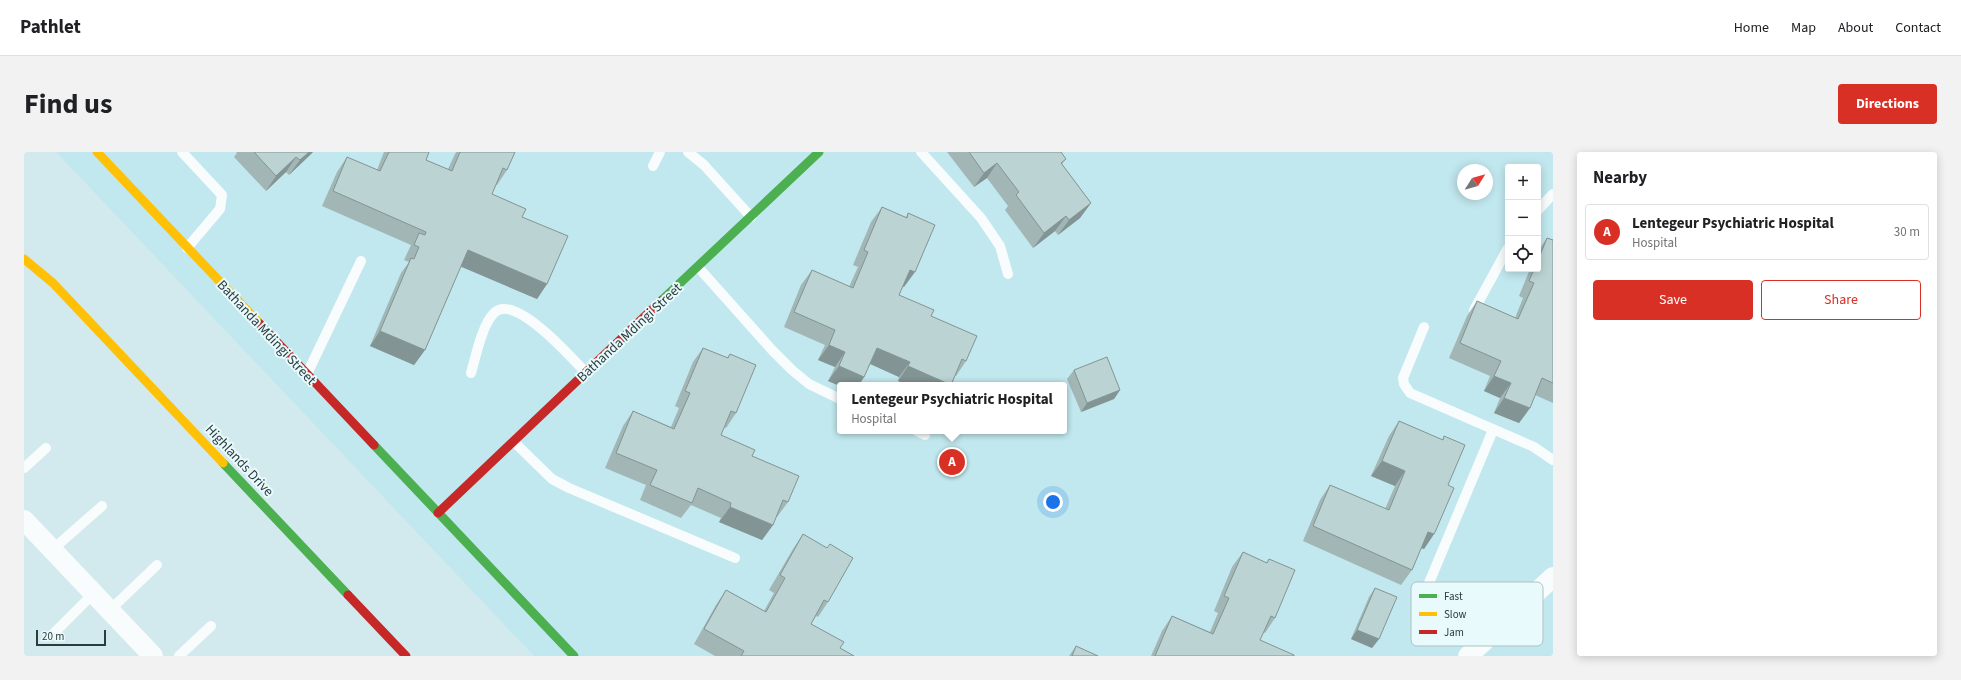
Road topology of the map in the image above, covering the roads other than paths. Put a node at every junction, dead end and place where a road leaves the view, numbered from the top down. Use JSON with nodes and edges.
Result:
{"nodes":[{"id":1,"x":97,"y":152,"type":"edge"},
{"id":2,"x":182,"y":152,"type":"edge"},
{"id":3,"x":660,"y":152,"type":"edge"},
{"id":4,"x":688,"y":152,"type":"edge"},
{"id":5,"x":819,"y":152,"type":"edge"},
{"id":6,"x":921,"y":152,"type":"edge"},
{"id":7,"x":653,"y":166,"type":"dead end"},
{"id":8,"x":1553,"y":194,"type":"edge"},
{"id":9,"x":1541,"y":207,"type":"edge"},
{"id":10,"x":751,"y":217,"type":"junction"},
{"id":11,"x":187,"y":248,"type":"junction"},
{"id":12,"x":32,"y":253,"type":"dead end"},
{"id":13,"x":1505,"y":253,"type":"edge"},
{"id":14,"x":24,"y":259,"type":"edge"},
{"id":15,"x":361,"y":261,"type":"dead end"},
{"id":16,"x":698,"y":267,"type":"junction"},
{"id":17,"x":1008,"y":274,"type":"dead end"},
{"id":18,"x":53,"y":283,"type":"junction"},
{"id":19,"x":1474,"y":310,"type":"edge"},
{"id":20,"x":1424,"y":327,"type":"dead end"},
{"id":21,"x":471,"y":373,"type":"dead end"},
{"id":22,"x":586,"y":373,"type":"junction"},
{"id":23,"x":307,"y":374,"type":"junction"},
{"id":24,"x":837,"y":398,"type":"edge"},
{"id":25,"x":1493,"y":430,"type":"junction"},
{"id":26,"x":514,"y":442,"type":"junction"},
{"id":27,"x":46,"y":448,"type":"dead end"},
{"id":28,"x":1553,"y":460,"type":"edge"},
{"id":29,"x":24,"y":468,"type":"edge"},
{"id":30,"x":102,"y":506,"type":"dead end"},
{"id":31,"x":438,"y":513,"type":"junction"},
{"id":32,"x":24,"y":520,"type":"edge"},
{"id":33,"x":52,"y":550,"type":"junction"},
{"id":34,"x":736,"y":558,"type":"dead end"},
{"id":35,"x":157,"y":565,"type":"dead end"},
{"id":36,"x":1553,"y":577,"type":"edge"},
{"id":37,"x":1429,"y":582,"type":"edge"},
{"id":38,"x":1543,"y":586,"type":"edge"},
{"id":39,"x":94,"y":594,"type":"junction"},
{"id":40,"x":110,"y":610,"type":"junction"},
{"id":41,"x":211,"y":626,"type":"dead end"},
{"id":42,"x":52,"y":635,"type":"dead end"},
{"id":43,"x":1479,"y":646,"type":"edge"},
{"id":44,"x":149,"y":655,"type":"edge"},
{"id":45,"x":179,"y":656,"type":"edge"},
{"id":46,"x":406,"y":656,"type":"edge"},
{"id":47,"x":574,"y":656,"type":"edge"},
{"id":48,"x":1468,"y":656,"type":"edge"}],
"edges":[{"from":1,"to":11,"type":"street","name":"Bathanda Mdingi Street"},
{"from":2,"to":11,"type":"lane"},
{"from":3,"to":7,"type":"lane"},
{"from":4,"to":10,"type":"lane"},
{"from":5,"to":10,"type":"street","name":"Bathanda Mdingi Street"},
{"from":6,"to":17,"type":"lane"},
{"from":8,"to":9,"type":"lane"},
{"from":10,"to":16,"type":"street","name":"Bathanda Mdingi Street"},
{"from":11,"to":23,"type":"street","name":"Bathanda Mdingi Street"},
{"from":12,"to":18,"type":"street","name":"Highlands Drive"},
{"from":13,"to":19,"type":"lane"},
{"from":14,"to":18,"type":"street","name":"Highlands Drive"},
{"from":15,"to":23,"type":"lane"},
{"from":16,"to":22,"type":"street","name":"Bathanda Mdingi Street"},
{"from":16,"to":24,"type":"lane"},
{"from":18,"to":46,"type":"street","name":"Highlands Drive"},
{"from":20,"to":25,"type":"lane"},
{"from":21,"to":22,"type":"lane"},
{"from":22,"to":26,"type":"street","name":"Bathanda Mdingi Street"},
{"from":23,"to":31,"type":"street","name":"Bathanda Mdingi Street"},
{"from":25,"to":28,"type":"lane"},
{"from":25,"to":37,"type":"lane"},
{"from":26,"to":31,"type":"street","name":"Bathanda Mdingi Street"},
{"from":26,"to":34,"type":"lane"},
{"from":27,"to":29,"type":"lane"},
{"from":30,"to":33,"type":"lane"},
{"from":31,"to":47,"type":"street","name":"Bathanda Mdingi Street"},
{"from":32,"to":33,"type":"street"},
{"from":33,"to":39,"type":"street"},
{"from":35,"to":40,"type":"lane"},
{"from":36,"to":38,"type":"street"},
{"from":39,"to":40,"type":"street"},
{"from":39,"to":42,"type":"lane"},
{"from":40,"to":44,"type":"street"},
{"from":41,"to":45,"type":"lane"},
{"from":43,"to":48,"type":"street"}]}
